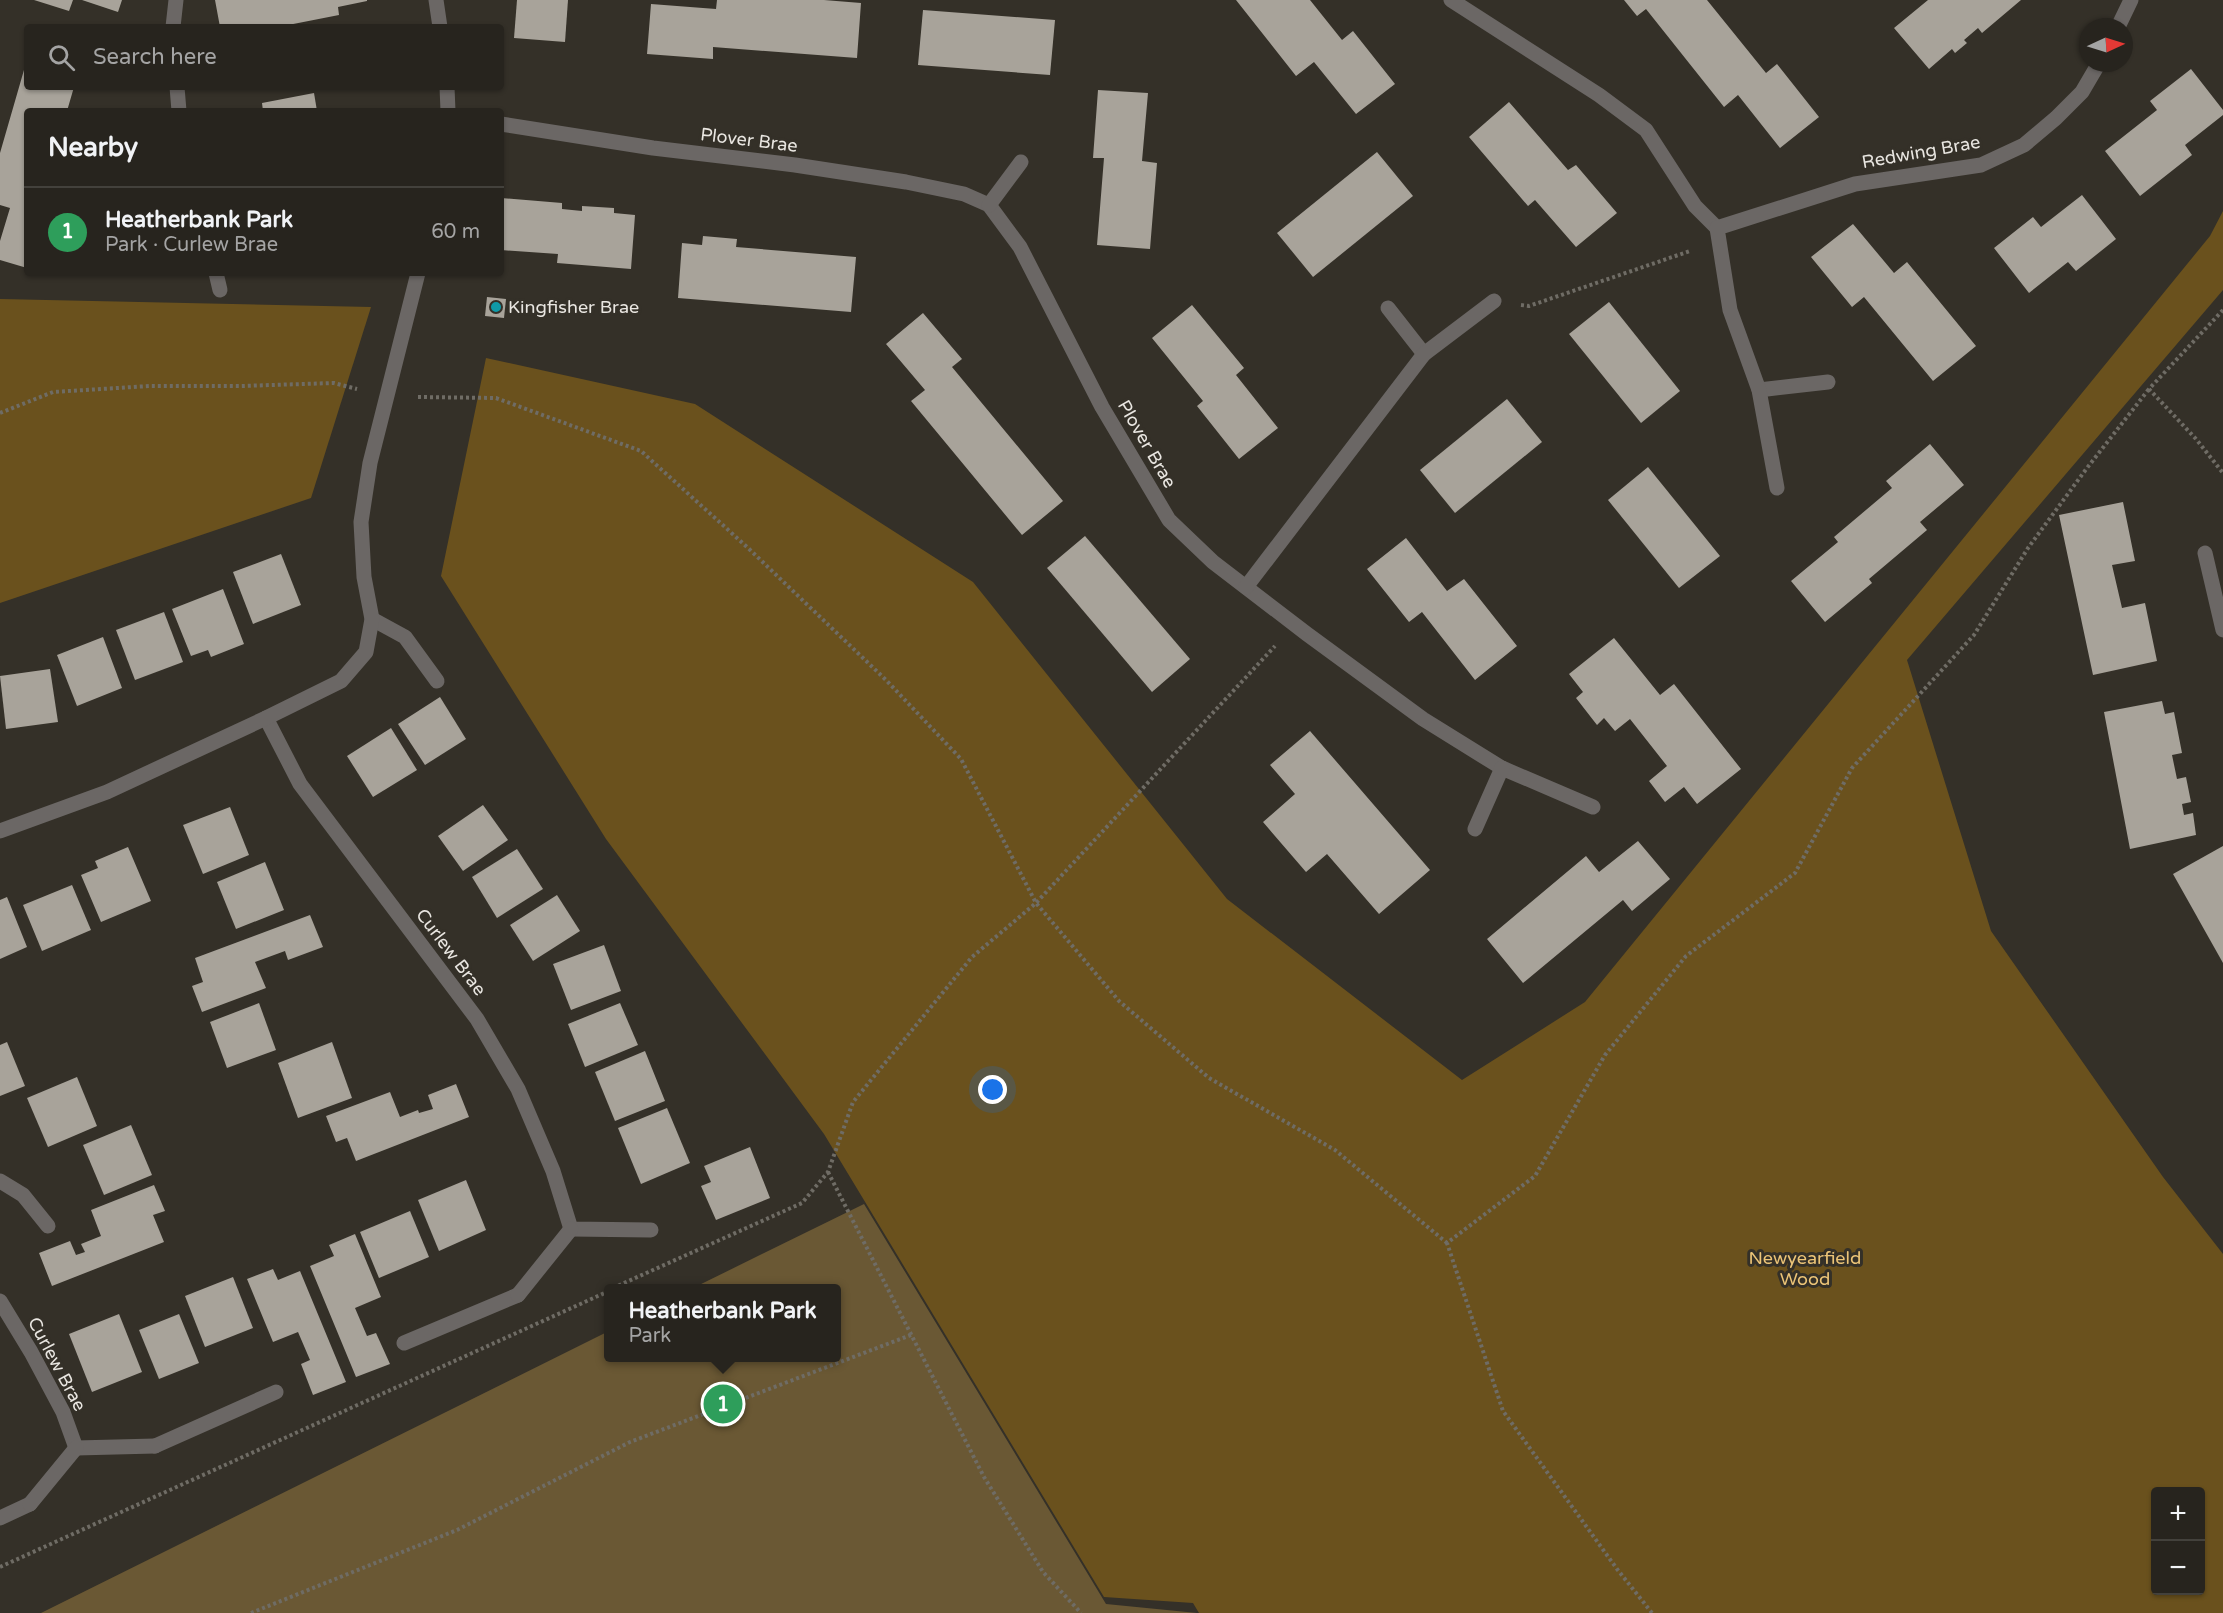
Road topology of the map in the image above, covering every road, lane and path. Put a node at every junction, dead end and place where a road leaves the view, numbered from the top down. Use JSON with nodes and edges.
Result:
{"nodes":[{"id":1,"x":176,"y":0,"type":"edge"},
{"id":2,"x":436,"y":0,"type":"edge"},
{"id":3,"x":1451,"y":0,"type":"edge"},
{"id":4,"x":2131,"y":0,"type":"edge"},
{"id":5,"x":2122,"y":18,"type":"edge"},
{"id":6,"x":173,"y":24,"type":"edge"},
{"id":7,"x":440,"y":24,"type":"edge"},
{"id":8,"x":2094,"y":72,"type":"edge"},
{"id":9,"x":177,"y":90,"type":"edge"},
{"id":10,"x":447,"y":90,"type":"edge"},
{"id":11,"x":179,"y":108,"type":"edge"},
{"id":12,"x":448,"y":108,"type":"edge"},
{"id":13,"x":504,"y":124,"type":"edge"},
{"id":14,"x":1021,"y":162,"type":"dead end"},
{"id":15,"x":989,"y":205,"type":"junction"},
{"id":16,"x":1719,"y":235,"type":"junction"},
{"id":17,"x":217,"y":276,"type":"edge"},
{"id":18,"x":417,"y":276,"type":"edge"},
{"id":19,"x":220,"y":290,"type":"dead end"},
{"id":20,"x":1494,"y":301,"type":"joint"},
{"id":21,"x":1388,"y":308,"type":"dead end"},
{"id":22,"x":2223,"y":310,"type":"edge"},
{"id":23,"x":1424,"y":354,"type":"junction"},
{"id":24,"x":1828,"y":382,"type":"dead end"},
{"id":25,"x":2149,"y":389,"type":"junction"},
{"id":26,"x":1760,"y":390,"type":"junction"},
{"id":27,"x":386,"y":397,"type":"junction"},
{"id":28,"x":0,"y":413,"type":"edge"},
{"id":29,"x":2223,"y":473,"type":"edge"},
{"id":30,"x":1777,"y":488,"type":"dead end"},
{"id":31,"x":2205,"y":553,"type":"dead end"},
{"id":32,"x":1246,"y":587,"type":"junction"},
{"id":33,"x":372,"y":619,"type":"junction"},
{"id":34,"x":1297,"y":626,"type":"junction"},
{"id":35,"x":2223,"y":630,"type":"edge"},
{"id":36,"x":437,"y":681,"type":"dead end"},
{"id":37,"x":266,"y":718,"type":"junction"},
{"id":38,"x":1502,"y":768,"type":"junction"},
{"id":39,"x":1593,"y":807,"type":"dead end"},
{"id":40,"x":1475,"y":829,"type":"dead end"},
{"id":41,"x":0,"y":831,"type":"edge"},
{"id":42,"x":1036,"y":903,"type":"junction"},
{"id":43,"x":828,"y":1172,"type":"junction"},
{"id":44,"x":0,"y":1181,"type":"edge"},
{"id":45,"x":48,"y":1226,"type":"dead end"},
{"id":46,"x":571,"y":1228,"type":"junction"},
{"id":47,"x":651,"y":1230,"type":"dead end"},
{"id":48,"x":1447,"y":1242,"type":"junction"},
{"id":49,"x":623,"y":1284,"type":"edge"},
{"id":50,"x":604,"y":1293,"type":"edge"},
{"id":51,"x":0,"y":1301,"type":"edge"},
{"id":52,"x":911,"y":1335,"type":"junction"},
{"id":53,"x":404,"y":1343,"type":"dead end"},
{"id":54,"x":840,"y":1362,"type":"edge"},
{"id":55,"x":841,"y":1362,"type":"edge"},
{"id":56,"x":276,"y":1392,"type":"dead end"},
{"id":57,"x":76,"y":1448,"type":"junction"},
{"id":58,"x":0,"y":1518,"type":"edge"},
{"id":59,"x":0,"y":1568,"type":"edge"},
{"id":60,"x":250,"y":1613,"type":"edge"},
{"id":61,"x":1081,"y":1613,"type":"edge"},
{"id":62,"x":1652,"y":1613,"type":"edge"}],
"edges":[{"from":1,"to":6,"type":"street"},
{"from":2,"to":7,"type":"street"},
{"from":3,"to":16,"type":"street"},
{"from":4,"to":5,"type":"street"},
{"from":8,"to":16,"type":"street","name":"Redwing Brae"},
{"from":9,"to":11,"type":"street"},
{"from":10,"to":12,"type":"street"},
{"from":13,"to":15,"type":"street","name":"Plover Brae"},
{"from":14,"to":15,"type":"street"},
{"from":15,"to":32,"type":"street","name":"Plover Brae"},
{"from":16,"to":20,"type":"path"},
{"from":16,"to":26,"type":"street"},
{"from":17,"to":19,"type":"street"},
{"from":18,"to":27,"type":"street"},
{"from":20,"to":23,"type":"street"},
{"from":21,"to":23,"type":"street"},
{"from":22,"to":25,"type":"path"},
{"from":23,"to":32,"type":"street"},
{"from":24,"to":26,"type":"street"},
{"from":25,"to":29,"type":"path"},
{"from":25,"to":48,"type":"path"},
{"from":26,"to":30,"type":"street"},
{"from":27,"to":28,"type":"path"},
{"from":27,"to":33,"type":"street"},
{"from":27,"to":42,"type":"path"},
{"from":31,"to":35,"type":"street"},
{"from":32,"to":34,"type":"street","name":"Plover Brae"},
{"from":33,"to":36,"type":"street"},
{"from":33,"to":37,"type":"street"},
{"from":34,"to":38,"type":"street","name":"Plover Brae"},
{"from":34,"to":42,"type":"path"},
{"from":37,"to":41,"type":"street"},
{"from":37,"to":46,"type":"street","name":"Curlew Brae"},
{"from":38,"to":39,"type":"street","name":"Plover Brae"},
{"from":38,"to":40,"type":"street"},
{"from":42,"to":43,"type":"path"},
{"from":42,"to":48,"type":"path"},
{"from":43,"to":49,"type":"path"},
{"from":43,"to":52,"type":"path"},
{"from":44,"to":45,"type":"street"},
{"from":46,"to":47,"type":"street"},
{"from":46,"to":53,"type":"street"},
{"from":48,"to":62,"type":"path"},
{"from":50,"to":59,"type":"path"},
{"from":51,"to":57,"type":"street","name":"Curlew Brae"},
{"from":52,"to":55,"type":"path"},
{"from":52,"to":61,"type":"path"},
{"from":54,"to":60,"type":"path"},
{"from":56,"to":57,"type":"street"},
{"from":57,"to":58,"type":"street"}]}
